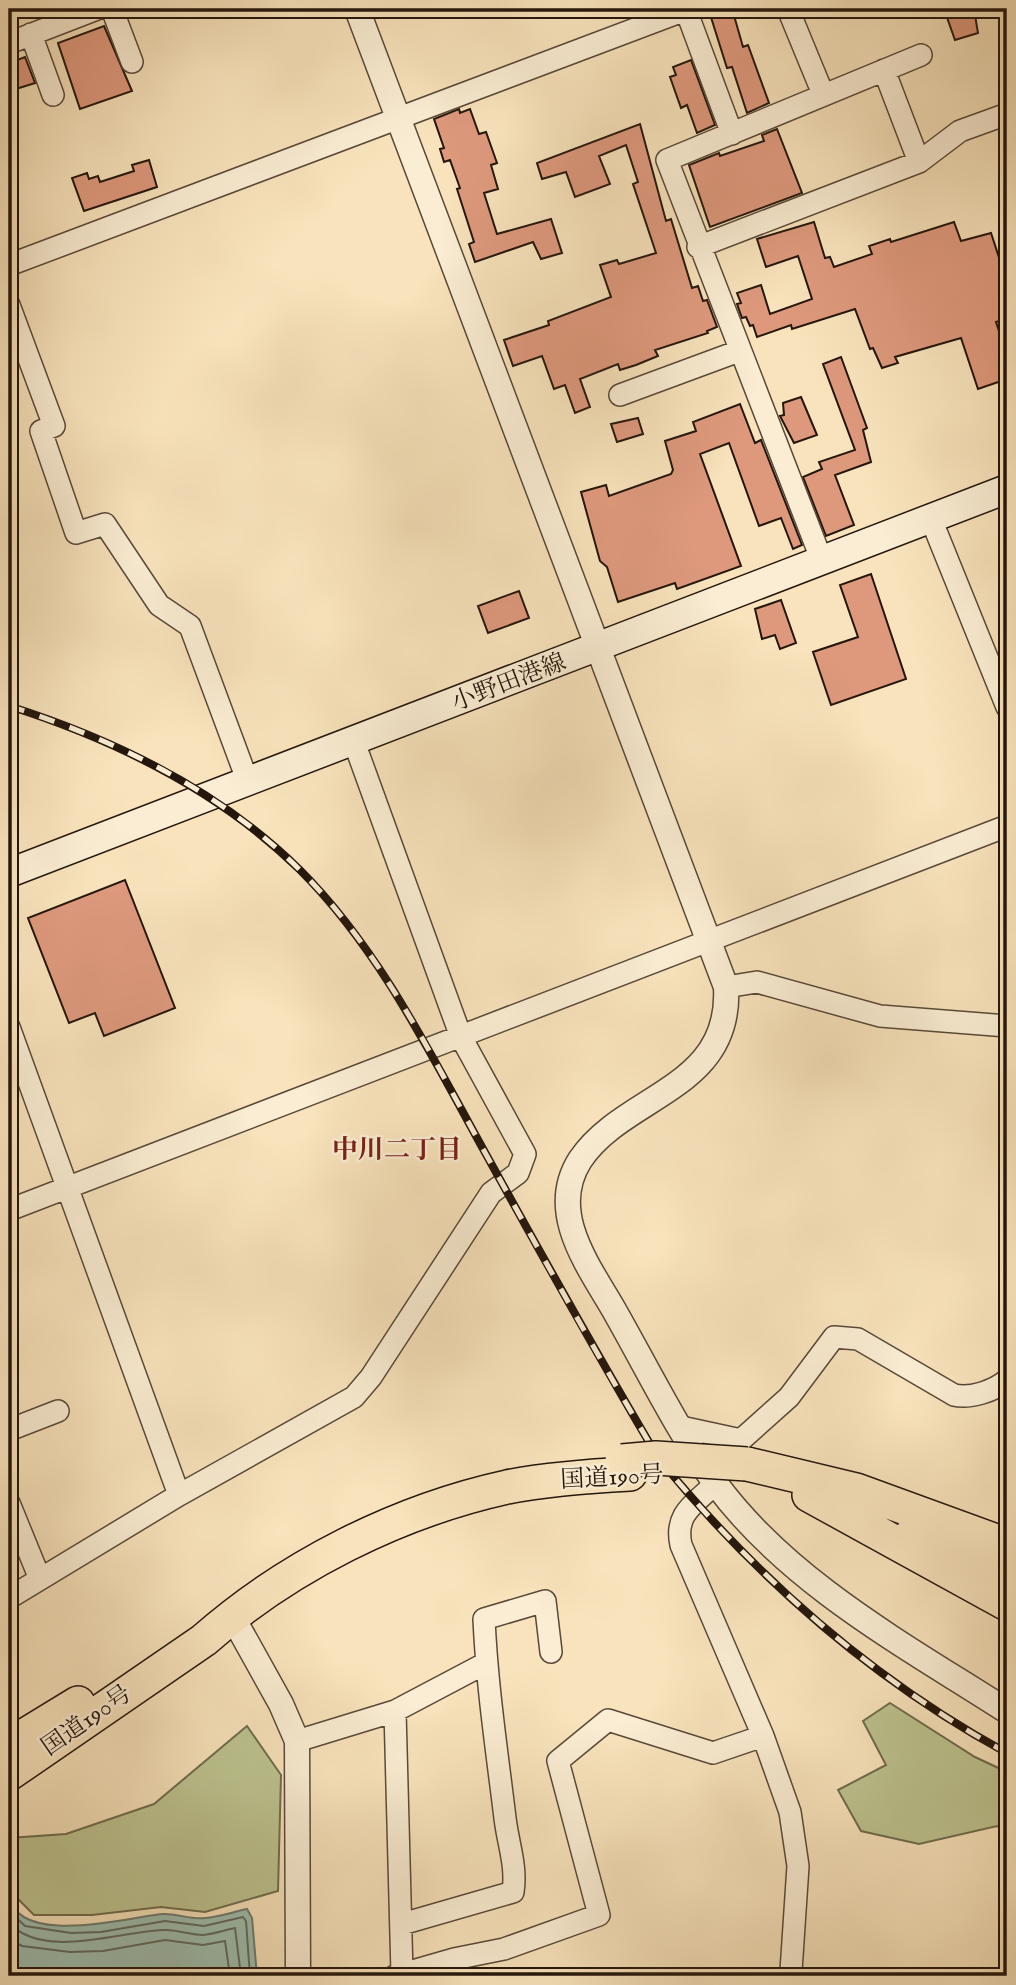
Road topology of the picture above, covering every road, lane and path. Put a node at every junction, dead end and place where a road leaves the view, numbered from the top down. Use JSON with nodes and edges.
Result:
{"nodes":[{"id":1,"x":97,"y":9,"type":"edge"},
{"id":2,"x":112,"y":9,"type":"edge"},
{"id":3,"x":357,"y":9,"type":"edge"},
{"id":4,"x":687,"y":9,"type":"edge"},
{"id":5,"x":788,"y":9,"type":"edge"},
{"id":6,"x":31,"y":34,"type":"junction"},
{"id":7,"x":9,"y":43,"type":"edge"},
{"id":8,"x":921,"y":55,"type":"dead end"},
{"id":9,"x":132,"y":62,"type":"dead end"},
{"id":10,"x":884,"y":70,"type":"junction"},
{"id":11,"x":55,"y":83,"type":"dead end"},
{"id":12,"x":823,"y":94,"type":"junction"},
{"id":13,"x":1007,"y":114,"type":"edge"},
{"id":14,"x":398,"y":118,"type":"junction"},
{"id":15,"x":732,"y":134,"type":"junction"},
{"id":16,"x":919,"y":162,"type":"junction"},
{"id":17,"x":698,"y":247,"type":"junction"},
{"id":18,"x":9,"y":265,"type":"edge"},
{"id":19,"x":9,"y":305,"type":"edge"},
{"id":20,"x":739,"y":351,"type":"junction"},
{"id":21,"x":620,"y":395,"type":"dead end"},
{"id":22,"x":1007,"y":489,"type":"edge"},
{"id":23,"x":931,"y":519,"type":"junction"},
{"id":24,"x":822,"y":561,"type":"junction"},
{"id":25,"x":600,"y":648,"type":"junction"},
{"id":26,"x":1007,"y":706,"type":"edge"},
{"id":27,"x":354,"y":741,"type":"junction"},
{"id":28,"x":248,"y":782,"type":"junction"},
{"id":29,"x":1007,"y":827,"type":"edge"},
{"id":30,"x":9,"y":873,"type":"edge"},
{"id":31,"x":709,"y":941,"type":"junction"},
{"id":32,"x":726,"y":987,"type":"junction"},
{"id":33,"x":1007,"y":1026,"type":"edge"},
{"id":34,"x":9,"y":1027,"type":"edge"},
{"id":35,"x":461,"y":1037,"type":"junction"},
{"id":36,"x":70,"y":1187,"type":"junction"},
{"id":37,"x":9,"y":1210,"type":"edge"},
{"id":38,"x":1007,"y":1380,"type":"edge"},
{"id":39,"x":58,"y":1410,"type":"dead end"},
{"id":40,"x":681,"y":1427,"type":"junction"},
{"id":41,"x":9,"y":1430,"type":"edge"},
{"id":42,"x":751,"y":1474,"type":"junction"},
{"id":43,"x":716,"y":1483,"type":"junction"},
{"id":44,"x":179,"y":1495,"type":"junction"},
{"id":45,"x":809,"y":1495,"type":"junction"},
{"id":46,"x":9,"y":1503,"type":"edge"},
{"id":47,"x":1007,"y":1545,"type":"edge"},
{"id":48,"x":1007,"y":1573,"type":"edge"},
{"id":49,"x":40,"y":1579,"type":"junction"},
{"id":50,"x":9,"y":1598,"type":"edge"},
{"id":51,"x":1007,"y":1604,"type":"edge"},
{"id":52,"x":232,"y":1616,"type":"junction"},
{"id":53,"x":551,"y":1651,"type":"dead end"},
{"id":54,"x":486,"y":1664,"type":"junction"},
{"id":55,"x":395,"y":1711,"type":"junction"},
{"id":56,"x":1007,"y":1711,"type":"edge"},
{"id":57,"x":763,"y":1736,"type":"junction"},
{"id":58,"x":297,"y":1741,"type":"junction"},
{"id":59,"x":9,"y":1745,"type":"edge"},
{"id":60,"x":9,"y":1774,"type":"edge"},
{"id":61,"x":402,"y":1924,"type":"junction"},
{"id":62,"x":398,"y":1975,"type":"edge"},
{"id":63,"x":298,"y":1976,"type":"edge"},
{"id":64,"x":794,"y":1976,"type":"edge"}],
"edges":[{"from":1,"to":6,"type":"street"},
{"from":2,"to":9,"type":"street"},
{"from":3,"to":14,"type":"street"},
{"from":4,"to":14,"type":"street"},
{"from":4,"to":15,"type":"street"},
{"from":5,"to":12,"type":"street"},
{"from":6,"to":7,"type":"street"},
{"from":6,"to":11,"type":"street"},
{"from":8,"to":10,"type":"street"},
{"from":10,"to":12,"type":"street"},
{"from":10,"to":16,"type":"street"},
{"from":12,"to":15,"type":"street"},
{"from":13,"to":16,"type":"street"},
{"from":14,"to":18,"type":"street"},
{"from":14,"to":25,"type":"street"},
{"from":15,"to":17,"type":"street"},
{"from":16,"to":17,"type":"street"},
{"from":17,"to":20,"type":"street"},
{"from":19,"to":28,"type":"street"},
{"from":20,"to":21,"type":"street"},
{"from":20,"to":24,"type":"street"},
{"from":22,"to":23,"type":"main road","name":"小野田港線"},
{"from":23,"to":24,"type":"main road","name":"小野田港線"},
{"from":23,"to":26,"type":"street"},
{"from":24,"to":25,"type":"main road","name":"小野田港線"},
{"from":25,"to":27,"type":"main road","name":"小野田港線"},
{"from":25,"to":31,"type":"street"},
{"from":27,"to":28,"type":"main road","name":"小野田港線"},
{"from":27,"to":35,"type":"street"},
{"from":28,"to":30,"type":"main road","name":"小野田港線"},
{"from":29,"to":31,"type":"street"},
{"from":31,"to":32,"type":"street"},
{"from":31,"to":35,"type":"street"},
{"from":32,"to":33,"type":"street"},
{"from":32,"to":40,"type":"street"},
{"from":34,"to":36,"type":"street"},
{"from":35,"to":36,"type":"street"},
{"from":35,"to":44,"type":"street"},
{"from":36,"to":37,"type":"street"},
{"from":36,"to":44,"type":"street"},
{"from":38,"to":40,"type":"street"},
{"from":39,"to":41,"type":"street"},
{"from":40,"to":43,"type":"street"},
{"from":42,"to":45,"type":"highway","name":"国道190号"},
{"from":42,"to":47,"type":"highway"},
{"from":42,"to":52,"type":"highway","name":"国道190号"},
{"from":43,"to":56,"type":"street"},
{"from":43,"to":57,"type":"street"},
{"from":44,"to":49,"type":"street"},
{"from":45,"to":48,"type":"highway","name":"国道190号"},
{"from":45,"to":51,"type":"highway"},
{"from":46,"to":49,"type":"street"},
{"from":49,"to":50,"type":"street"},
{"from":52,"to":58,"type":"street"},
{"from":52,"to":59,"type":"highway","name":"国道190号"},
{"from":52,"to":60,"type":"highway","name":"国道190号"},
{"from":53,"to":54,"type":"street"},
{"from":54,"to":55,"type":"street"},
{"from":54,"to":61,"type":"street"},
{"from":55,"to":58,"type":"street"},
{"from":55,"to":61,"type":"street"},
{"from":57,"to":62,"type":"street"},
{"from":57,"to":64,"type":"street"},
{"from":58,"to":63,"type":"street"},
{"from":61,"to":62,"type":"street"}]}
